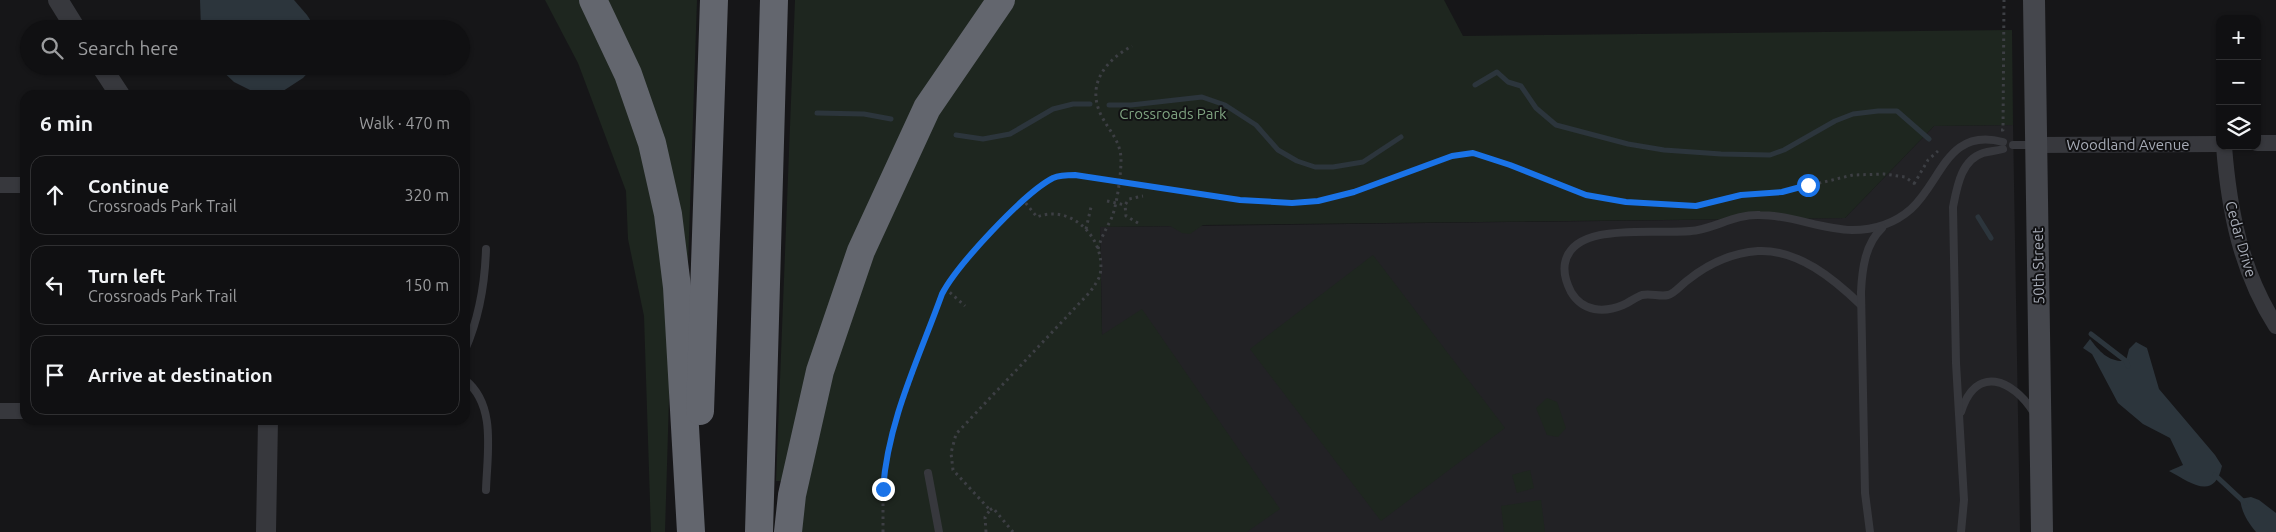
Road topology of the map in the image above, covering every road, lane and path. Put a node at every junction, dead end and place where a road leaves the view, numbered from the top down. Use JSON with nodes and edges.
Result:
{"nodes":[{"id":1,"x":58,"y":0,"type":"edge"},
{"id":2,"x":593,"y":0,"type":"edge"},
{"id":3,"x":714,"y":0,"type":"edge"},
{"id":4,"x":774,"y":0,"type":"edge"},
{"id":5,"x":1000,"y":0,"type":"edge"},
{"id":6,"x":2004,"y":0,"type":"edge"},
{"id":7,"x":2034,"y":0,"type":"edge"},
{"id":8,"x":70,"y":20,"type":"edge"},
{"id":9,"x":1132,"y":46,"type":"dead end"},
{"id":10,"x":107,"y":75,"type":"edge"},
{"id":11,"x":117,"y":90,"type":"edge"},
{"id":12,"x":2003,"y":130,"type":"dead end"},
{"id":13,"x":2261,"y":143,"type":"edge"},
{"id":14,"x":2276,"y":143,"type":"edge"},
{"id":15,"x":2014,"y":144,"type":"dead end"},
{"id":16,"x":2216,"y":144,"type":"edge"},
{"id":17,"x":2036,"y":145,"type":"junction"},
{"id":18,"x":2224,"y":150,"type":"edge"},
{"id":19,"x":1118,"y":181,"type":"junction"},
{"id":20,"x":0,"y":185,"type":"edge"},
{"id":21,"x":20,"y":185,"type":"edge"},
{"id":22,"x":1910,"y":192,"type":"dead end"},
{"id":23,"x":1143,"y":196,"type":"dead end"},
{"id":24,"x":1024,"y":201,"type":"junction"},
{"id":25,"x":1107,"y":201,"type":"dead end"},
{"id":26,"x":1114,"y":202,"type":"junction"},
{"id":27,"x":1125,"y":205,"type":"junction"},
{"id":28,"x":1091,"y":207,"type":"dead end"},
{"id":29,"x":1138,"y":223,"type":"dead end"},
{"id":30,"x":1886,"y":225,"type":"junction"},
{"id":31,"x":1086,"y":229,"type":"junction"},
{"id":32,"x":486,"y":249,"type":"dead end"},
{"id":33,"x":1098,"y":249,"type":"junction"},
{"id":34,"x":945,"y":288,"type":"junction"},
{"id":35,"x":1861,"y":305,"type":"junction"},
{"id":36,"x":965,"y":306,"type":"dead end"},
{"id":37,"x":2276,"y":326,"type":"edge"},
{"id":38,"x":470,"y":336,"type":"edge"},
{"id":39,"x":470,"y":384,"type":"edge"},
{"id":40,"x":0,"y":411,"type":"edge"},
{"id":41,"x":20,"y":411,"type":"edge"},
{"id":42,"x":1959,"y":418,"type":"junction"},
{"id":43,"x":268,"y":425,"type":"edge"},
{"id":44,"x":2041,"y":431,"type":"junction"},
{"id":45,"x":928,"y":473,"type":"dead end"},
{"id":46,"x":486,"y":490,"type":"dead end"},
{"id":47,"x":990,"y":510,"type":"junction"},
{"id":48,"x":266,"y":532,"type":"edge"},
{"id":49,"x":691,"y":532,"type":"edge"},
{"id":50,"x":696,"y":532,"type":"edge"},
{"id":51,"x":759,"y":532,"type":"edge"},
{"id":52,"x":788,"y":532,"type":"edge"},
{"id":53,"x":883,"y":532,"type":"edge"},
{"id":54,"x":940,"y":532,"type":"edge"},
{"id":55,"x":986,"y":532,"type":"edge"},
{"id":56,"x":1013,"y":532,"type":"edge"},
{"id":57,"x":1870,"y":532,"type":"edge"},
{"id":58,"x":1961,"y":532,"type":"edge"},
{"id":59,"x":2042,"y":532,"type":"edge"}],
"edges":[{"from":1,"to":8,"type":"street"},
{"from":2,"to":49,"type":"highway"},
{"from":3,"to":50,"type":"highway"},
{"from":4,"to":51,"type":"highway"},
{"from":5,"to":52,"type":"highway"},
{"from":6,"to":12,"type":"path"},
{"from":7,"to":17,"type":"main road","name":"50th Street"},
{"from":9,"to":19,"type":"path"},
{"from":10,"to":11,"type":"street"},
{"from":13,"to":14,"type":"street"},
{"from":15,"to":17,"type":"lane"},
{"from":16,"to":17,"type":"street","name":"Woodland Avenue"},
{"from":17,"to":44,"type":"main road","name":"50th Street"},
{"from":18,"to":37,"type":"street","name":"Cedar Drive"},
{"from":19,"to":22,"type":"path"},
{"from":19,"to":24,"type":"path"},
{"from":19,"to":26,"type":"path"},
{"from":20,"to":21,"type":"street"},
{"from":23,"to":27,"type":"path"},
{"from":24,"to":31,"type":"path"},
{"from":24,"to":34,"type":"path"},
{"from":25,"to":26,"type":"path"},
{"from":26,"to":27,"type":"path"},
{"from":26,"to":33,"type":"path"},
{"from":27,"to":29,"type":"path"},
{"from":28,"to":31,"type":"path"},
{"from":30,"to":35,"type":"lane"},
{"from":30,"to":35,"type":"lane"},
{"from":30,"to":42,"type":"lane"},
{"from":31,"to":33,"type":"path"},
{"from":32,"to":38,"type":"lane"},
{"from":33,"to":47,"type":"path"},
{"from":34,"to":36,"type":"path"},
{"from":34,"to":53,"type":"path"},
{"from":35,"to":57,"type":"lane"},
{"from":39,"to":46,"type":"lane"},
{"from":40,"to":41,"type":"street"},
{"from":42,"to":44,"type":"lane"},
{"from":42,"to":58,"type":"lane"},
{"from":43,"to":48,"type":"street"},
{"from":44,"to":59,"type":"main road","name":"50th Street"},
{"from":45,"to":54,"type":"lane"},
{"from":47,"to":55,"type":"path"},
{"from":47,"to":56,"type":"path"}]}
